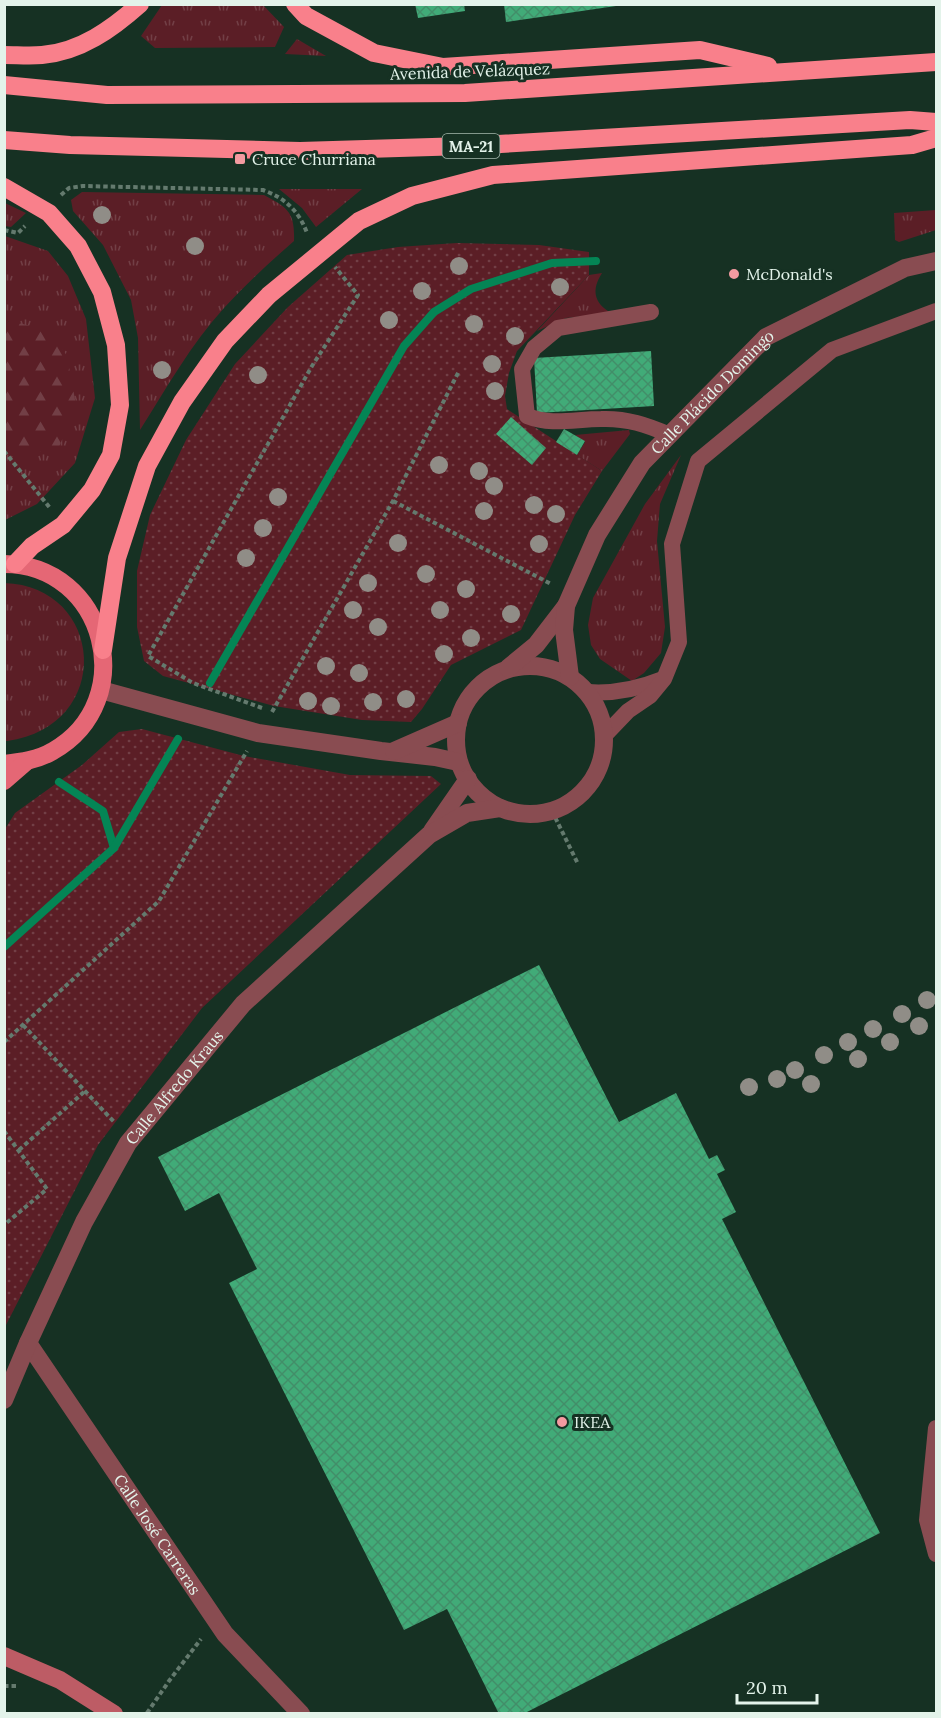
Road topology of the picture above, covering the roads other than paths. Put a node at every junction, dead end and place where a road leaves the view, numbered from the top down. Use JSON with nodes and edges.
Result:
{"nodes":[{"id":1,"x":140,"y":4,"type":"edge"},
{"id":2,"x":295,"y":4,"type":"edge"},
{"id":3,"x":4,"y":55,"type":"edge"},
{"id":4,"x":936,"y":62,"type":"edge"},
{"id":5,"x":787,"y":71,"type":"junction"},
{"id":6,"x":4,"y":85,"type":"edge"},
{"id":7,"x":936,"y":122,"type":"edge"},
{"id":8,"x":936,"y":138,"type":"edge"},
{"id":9,"x":4,"y":140,"type":"edge"},
{"id":10,"x":4,"y":187,"type":"edge"},
{"id":11,"x":936,"y":261,"type":"edge"},
{"id":12,"x":936,"y":310,"type":"edge"},
{"id":13,"x":651,"y":312,"type":"dead end"},
{"id":14,"x":670,"y":435,"type":"junction"},
{"id":15,"x":10,"y":564,"type":"edge"},
{"id":16,"x":568,"y":601,"type":"junction"},
{"id":17,"x":103,"y":650,"type":"junction"},
{"id":18,"x":506,"y":670,"type":"junction"},
{"id":19,"x":570,"y":677,"type":"junction"},
{"id":20,"x":664,"y":679,"type":"junction"},
{"id":21,"x":101,"y":690,"type":"junction"},
{"id":22,"x":588,"y":692,"type":"junction"},
{"id":23,"x":458,"y":723,"type":"junction"},
{"id":24,"x":605,"y":735,"type":"junction"},
{"id":25,"x":392,"y":751,"type":"junction"},
{"id":26,"x":27,"y":761,"type":"junction"},
{"id":27,"x":458,"y":762,"type":"junction"},
{"id":28,"x":4,"y":764,"type":"edge"},
{"id":29,"x":468,"y":779,"type":"junction"},
{"id":30,"x":4,"y":781,"type":"edge"},
{"id":31,"x":500,"y":808,"type":"junction"},
{"id":32,"x":429,"y":835,"type":"junction"},
{"id":33,"x":28,"y":1343,"type":"junction"},
{"id":34,"x":4,"y":1400,"type":"edge"},
{"id":35,"x":936,"y":1428,"type":"edge"},
{"id":36,"x":936,"y":1554,"type":"edge"},
{"id":37,"x":4,"y":1656,"type":"edge"},
{"id":38,"x":114,"y":1713,"type":"edge"},
{"id":39,"x":301,"y":1713,"type":"edge"}],
"edges":[{"from":1,"to":3,"type":"highway"},
{"from":2,"to":5,"type":"highway"},
{"from":4,"to":5,"type":"highway","name":"Avenida de Velázquez"},
{"from":5,"to":6,"type":"highway","name":"Avenida de Velázquez"},
{"from":7,"to":9,"type":"highway","number":"MA-21"},
{"from":8,"to":17,"type":"highway"},
{"from":10,"to":15,"type":"highway"},
{"from":11,"to":14,"type":"street","name":"Calle Plácido Domingo"},
{"from":12,"to":20,"type":"lane"},
{"from":13,"to":14,"type":"lane"},
{"from":14,"to":16,"type":"street","name":"Calle Plácido Domingo"},
{"from":15,"to":17,"type":"main road"},
{"from":16,"to":18,"type":"street","name":"Calle Plácido Domingo"},
{"from":16,"to":19,"type":"street","name":"Calle Plácido Domingo"},
{"from":17,"to":21,"type":"main road"},
{"from":18,"to":19,"type":"street"},
{"from":18,"to":23,"type":"street"},
{"from":19,"to":22,"type":"street"},
{"from":20,"to":22,"type":"lane"},
{"from":20,"to":24,"type":"lane"},
{"from":21,"to":25,"type":"street"},
{"from":21,"to":26,"type":"main road"},
{"from":22,"to":24,"type":"street"},
{"from":23,"to":25,"type":"street"},
{"from":23,"to":27,"type":"street"},
{"from":24,"to":31,"type":"street"},
{"from":25,"to":27,"type":"street"},
{"from":26,"to":28,"type":"main road"},
{"from":26,"to":30,"type":"main road"},
{"from":27,"to":29,"type":"street"},
{"from":29,"to":31,"type":"street"},
{"from":29,"to":32,"type":"street","name":"Calle Alfredo Kraus"},
{"from":31,"to":32,"type":"street","name":"Calle Alfredo Kraus"},
{"from":32,"to":33,"type":"street","name":"Calle Alfredo Kraus"},
{"from":33,"to":34,"type":"street","name":"Calle Alfredo Kraus"},
{"from":33,"to":39,"type":"street","name":"Calle José Carreras"},
{"from":35,"to":36,"type":"lane"},
{"from":37,"to":38,"type":"main road"}]}
